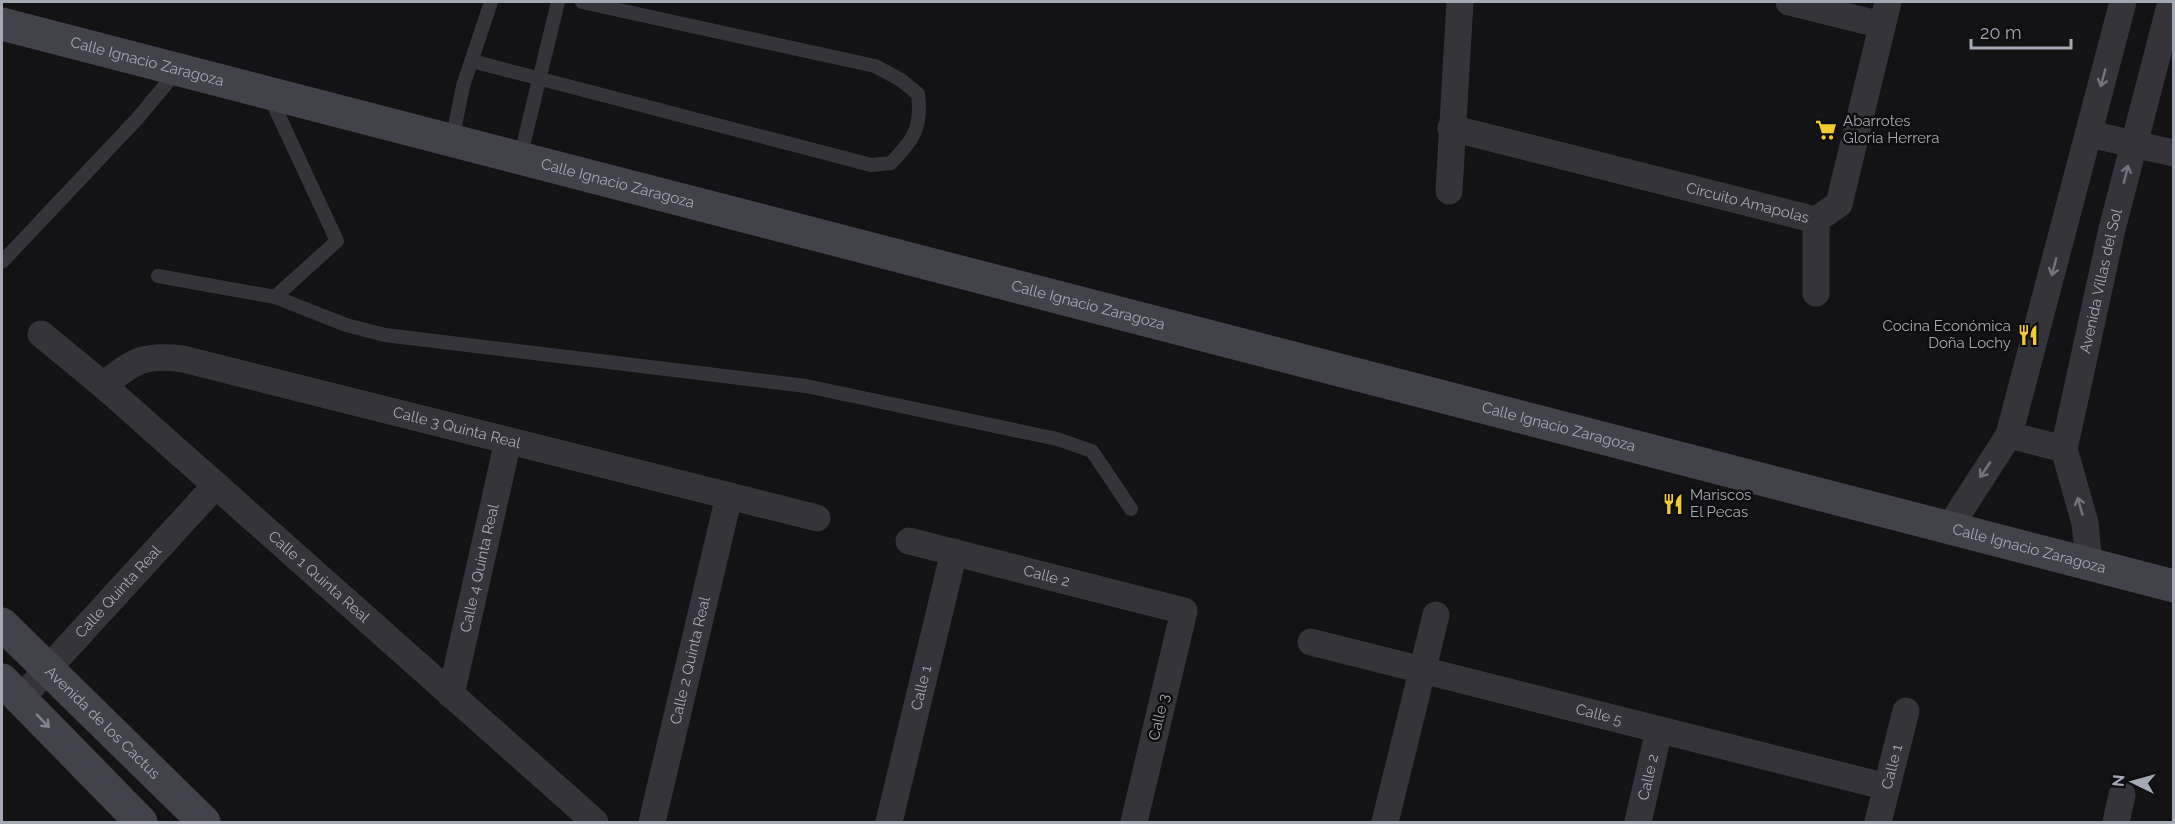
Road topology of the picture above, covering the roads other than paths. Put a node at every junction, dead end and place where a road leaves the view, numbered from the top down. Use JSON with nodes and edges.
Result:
{"nodes":[{"id":1,"x":491,"y":2,"type":"edge"},
{"id":2,"x":558,"y":2,"type":"edge"},
{"id":3,"x":582,"y":2,"type":"edge"},
{"id":4,"x":1460,"y":2,"type":"edge"},
{"id":5,"x":1789,"y":2,"type":"edge"},
{"id":6,"x":2123,"y":2,"type":"edge"},
{"id":7,"x":2171,"y":2,"type":"edge"},
{"id":8,"x":1885,"y":13,"type":"edge"},
{"id":9,"x":2,"y":24,"type":"edge"},
{"id":10,"x":472,"y":62,"type":"junction"},
{"id":11,"x":178,"y":70,"type":"junction"},
{"id":12,"x":541,"y":79,"type":"junction"},
{"id":13,"x":268,"y":93,"type":"junction"},
{"id":14,"x":1451,"y":128,"type":"junction"},
{"id":15,"x":2089,"y":134,"type":"junction"},
{"id":16,"x":452,"y":141,"type":"junction"},
{"id":17,"x":2134,"y":144,"type":"junction"},
{"id":18,"x":2174,"y":153,"type":"edge"},
{"id":19,"x":520,"y":158,"type":"junction"},
{"id":20,"x":1449,"y":191,"type":"dead end"},
{"id":21,"x":1816,"y":220,"type":"junction"},
{"id":22,"x":2,"y":262,"type":"edge"},
{"id":23,"x":158,"y":276,"type":"dead end"},
{"id":24,"x":1816,"y":293,"type":"dead end"},
{"id":25,"x":275,"y":297,"type":"junction"},
{"id":26,"x":41,"y":334,"type":"dead end"},
{"id":27,"x":103,"y":385,"type":"junction"},
{"id":28,"x":2009,"y":435,"type":"junction"},
{"id":29,"x":508,"y":441,"type":"junction"},
{"id":30,"x":2064,"y":449,"type":"junction"},
{"id":31,"x":216,"y":485,"type":"junction"},
{"id":32,"x":729,"y":496,"type":"junction"},
{"id":33,"x":1131,"y":509,"type":"dead end"},
{"id":34,"x":817,"y":518,"type":"dead end"},
{"id":35,"x":1949,"y":528,"type":"junction"},
{"id":36,"x":909,"y":541,"type":"dead end"},
{"id":37,"x":954,"y":552,"type":"junction"},
{"id":38,"x":2089,"y":564,"type":"junction"},
{"id":39,"x":2174,"y":586,"type":"edge"},
{"id":40,"x":1184,"y":611,"type":"joint"},
{"id":41,"x":1436,"y":615,"type":"dead end"},
{"id":42,"x":2,"y":624,"type":"edge"},
{"id":43,"x":1311,"y":642,"type":"dead end"},
{"id":44,"x":48,"y":668,"type":"junction"},
{"id":45,"x":1422,"y":670,"type":"junction"},
{"id":46,"x":11,"y":689,"type":"edge"},
{"id":47,"x":451,"y":695,"type":"junction"},
{"id":48,"x":1906,"y":711,"type":"dead end"},
{"id":49,"x":1659,"y":730,"type":"junction"},
{"id":50,"x":1887,"y":787,"type":"junction"},
{"id":51,"x":2122,"y":795,"type":"dead end"},
{"id":52,"x":141,"y":822,"type":"edge"},
{"id":53,"x":204,"y":822,"type":"edge"},
{"id":54,"x":595,"y":822,"type":"edge"},
{"id":55,"x":652,"y":822,"type":"edge"},
{"id":56,"x":889,"y":822,"type":"edge"},
{"id":57,"x":1134,"y":822,"type":"edge"},
{"id":58,"x":1385,"y":822,"type":"edge"},
{"id":59,"x":1638,"y":822,"type":"edge"},
{"id":60,"x":1878,"y":822,"type":"edge"},
{"id":61,"x":2116,"y":822,"type":"edge"}],
"edges":[{"from":1,"to":10,"type":"lane"},
{"from":2,"to":12,"type":"lane"},
{"from":3,"to":12,"type":"lane"},
{"from":4,"to":14,"type":"street"},
{"from":5,"to":8,"type":"street"},
{"from":6,"to":15,"type":"street","one_way":true},
{"from":7,"to":17,"type":"street","name":"Avenida Villas del Sol"},
{"from":8,"to":21,"type":"street","name":"Circuito Amapolas"},
{"from":9,"to":11,"type":"main road","name":"Calle Ignacio Zaragoza"},
{"from":10,"to":12,"type":"lane"},
{"from":10,"to":16,"type":"lane"},
{"from":11,"to":13,"type":"main road","name":"Calle Ignacio Zaragoza"},
{"from":11,"to":22,"type":"lane"},
{"from":12,"to":19,"type":"lane"},
{"from":13,"to":16,"type":"main road","name":"Calle Ignacio Zaragoza"},
{"from":13,"to":25,"type":"lane"},
{"from":14,"to":20,"type":"street"},
{"from":14,"to":21,"type":"street","name":"Circuito Amapolas"},
{"from":15,"to":17,"type":"street"},
{"from":15,"to":28,"type":"street","one_way":true},
{"from":16,"to":19,"type":"main road","name":"Calle Ignacio Zaragoza"},
{"from":17,"to":18,"type":"street"},
{"from":30,"to":17,"type":"street","name":"Avenida Villas del Sol","one_way":true},
{"from":19,"to":35,"type":"main road","name":"Calle Ignacio Zaragoza"},
{"from":21,"to":24,"type":"street"},
{"from":23,"to":25,"type":"lane"},
{"from":25,"to":33,"type":"lane"},
{"from":26,"to":27,"type":"street","name":"Calle 1 Quinta Real"},
{"from":27,"to":29,"type":"street","name":"Calle 3 Quinta Real"},
{"from":27,"to":31,"type":"street","name":"Calle 1 Quinta Real"},
{"from":28,"to":30,"type":"street"},
{"from":28,"to":35,"type":"street","one_way":true},
{"from":29,"to":32,"type":"street","name":"Calle 3 Quinta Real"},
{"from":29,"to":47,"type":"street","name":"Calle 4 Quinta Real"},
{"from":38,"to":30,"type":"street","name":"Avenida Villas del Sol","one_way":true},
{"from":31,"to":44,"type":"street","name":"Calle Quinta Real"},
{"from":31,"to":47,"type":"street","name":"Calle 1 Quinta Real"},
{"from":32,"to":34,"type":"street","name":"Calle 3 Quinta Real"},
{"from":32,"to":55,"type":"street","name":"Calle 2 Quinta Real"},
{"from":35,"to":38,"type":"main road","name":"Calle Ignacio Zaragoza"},
{"from":36,"to":37,"type":"street","name":"Calle 2"},
{"from":37,"to":40,"type":"street","name":"Calle 2"},
{"from":37,"to":56,"type":"street","name":"Calle 1"},
{"from":38,"to":39,"type":"main road","name":"Calle Ignacio Zaragoza"},
{"from":40,"to":57,"type":"street","name":"Calle 3"},
{"from":41,"to":45,"type":"street"},
{"from":42,"to":44,"type":"main road","name":"Avenida de los Cactus"},
{"from":43,"to":45,"type":"street","name":"Calle 5"},
{"from":44,"to":46,"type":"street","name":"Calle Quinta Real"},
{"from":44,"to":53,"type":"main road","name":"Avenida de los Cactus"},
{"from":45,"to":49,"type":"street","name":"Calle 5"},
{"from":45,"to":58,"type":"street"},
{"from":46,"to":52,"type":"main road","one_way":true},
{"from":47,"to":54,"type":"street","name":"Calle 1 Quinta Real"},
{"from":48,"to":50,"type":"street","name":"Calle 1"},
{"from":49,"to":50,"type":"street","name":"Calle 5"},
{"from":49,"to":59,"type":"street","name":"Calle 2"},
{"from":50,"to":60,"type":"street","name":"Calle 1"},
{"from":51,"to":61,"type":"street"}]}
